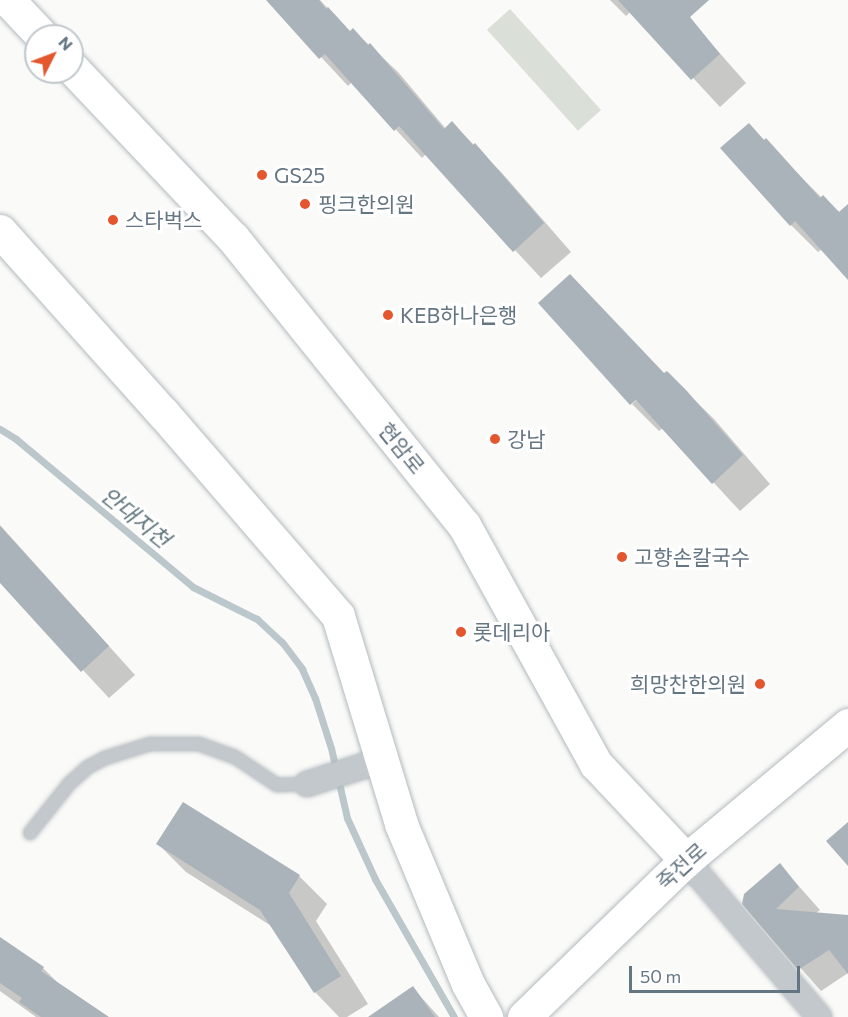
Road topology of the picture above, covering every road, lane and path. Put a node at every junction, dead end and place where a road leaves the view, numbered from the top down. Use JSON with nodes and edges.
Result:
{"nodes":[{"id":1,"x":8,"y":0,"type":"edge"},
{"id":2,"x":31,"y":24,"type":"edge"},
{"id":3,"x":84,"y":81,"type":"edge"},
{"id":4,"x":0,"y":231,"type":"edge"},
{"id":5,"x":848,"y":725,"type":"edge"},
{"id":6,"x":382,"y":760,"type":"junction"},
{"id":7,"x":307,"y":784,"type":"joint"},
{"id":8,"x":30,"y":833,"type":"dead end"},
{"id":9,"x":686,"y":860,"type":"junction"},
{"id":10,"x":486,"y":1017,"type":"edge"},
{"id":11,"x":524,"y":1017,"type":"edge"},
{"id":12,"x":819,"y":1017,"type":"edge"}],
"edges":[{"from":1,"to":2,"type":"street"},
{"from":3,"to":9,"type":"street","name":"현암로"},
{"from":4,"to":6,"type":"street"},
{"from":5,"to":9,"type":"street","name":"죽전로"},
{"from":6,"to":7,"type":"street"},
{"from":6,"to":10,"type":"street"},
{"from":7,"to":8,"type":"lane"},
{"from":9,"to":11,"type":"street","name":"죽전로"},
{"from":9,"to":12,"type":"street"}]}
